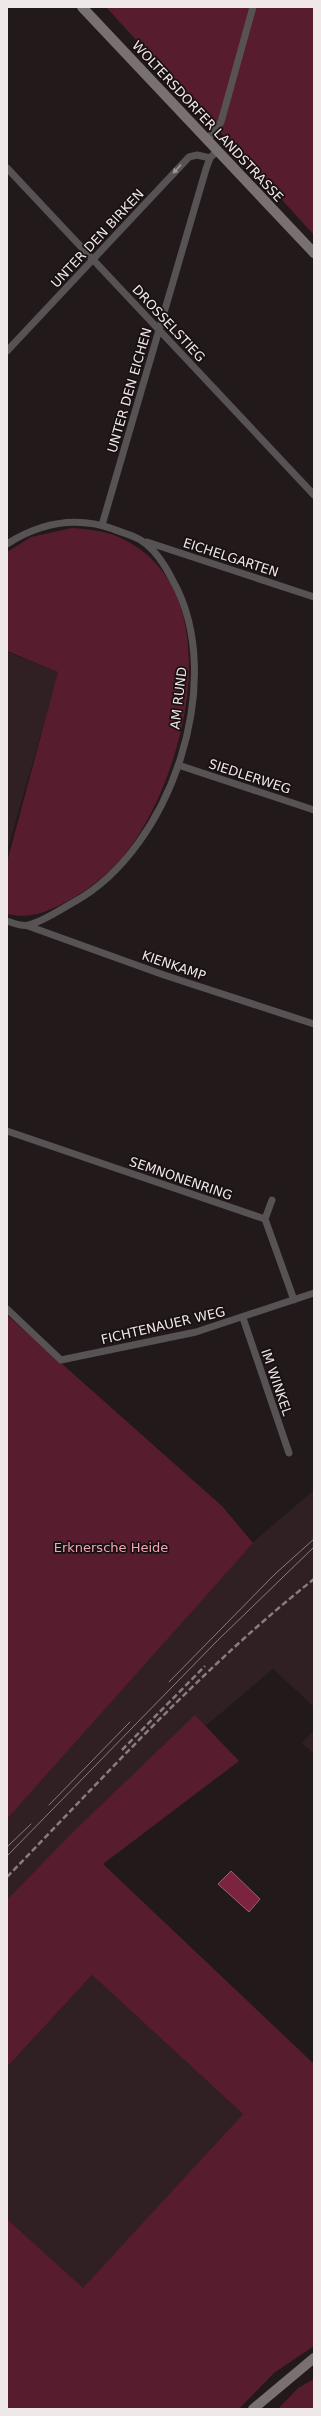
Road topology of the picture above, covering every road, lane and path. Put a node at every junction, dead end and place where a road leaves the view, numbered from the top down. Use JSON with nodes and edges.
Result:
{"nodes":[{"id":1,"x":82,"y":7,"type":"edge"},
{"id":2,"x":254,"y":7,"type":"edge"},
{"id":3,"x":208,"y":139,"type":"junction"},
{"id":4,"x":218,"y":150,"type":"junction"},
{"id":5,"x":210,"y":158,"type":"junction"},
{"id":6,"x":7,"y":168,"type":"edge"},
{"id":7,"x":314,"y":253,"type":"edge"},
{"id":8,"x":93,"y":260,"type":"junction"},
{"id":9,"x":159,"y":330,"type":"junction"},
{"id":10,"x":8,"y":347,"type":"edge"},
{"id":11,"x":314,"y":495,"type":"edge"},
{"id":12,"x":102,"y":526,"type":"junction"},
{"id":13,"x":141,"y":540,"type":"junction"},
{"id":14,"x":7,"y":544,"type":"edge"},
{"id":15,"x":314,"y":597,"type":"edge"},
{"id":16,"x":178,"y":765,"type":"junction"},
{"id":17,"x":314,"y":810,"type":"edge"},
{"id":18,"x":7,"y":921,"type":"edge"},
{"id":19,"x":28,"y":926,"type":"junction"},
{"id":20,"x":314,"y":1024,"type":"edge"},
{"id":21,"x":7,"y":1131,"type":"edge"},
{"id":22,"x":272,"y":1200,"type":"dead end"},
{"id":23,"x":265,"y":1219,"type":"junction"},
{"id":24,"x":314,"y":1293,"type":"edge"},
{"id":25,"x":294,"y":1300,"type":"junction"},
{"id":26,"x":7,"y":1309,"type":"edge"},
{"id":27,"x":243,"y":1318,"type":"junction"},
{"id":28,"x":289,"y":1453,"type":"dead end"},
{"id":29,"x":314,"y":2358,"type":"edge"},
{"id":30,"x":253,"y":2409,"type":"edge"}],
"edges":[{"from":1,"to":3,"type":"main road","name":"WOLTERSDORFER LANDSTRASSE"},
{"from":2,"to":3,"type":"street"},
{"from":3,"to":4,"type":"main road","name":"WOLTERSDORFER LANDSTRASSE"},
{"from":4,"to":5,"type":"street","name":"UNTER DEN EICHEN"},
{"from":4,"to":7,"type":"main road","name":"WOLTERSDORFER LANDSTRASSE"},
{"from":5,"to":8,"type":"street","name":"UNTER DEN BIRKEN","one_way":true},
{"from":5,"to":9,"type":"street","name":"UNTER DEN EICHEN"},
{"from":6,"to":8,"type":"street","name":"DROSSELSTIEG"},
{"from":8,"to":9,"type":"street","name":"DROSSELSTIEG"},
{"from":8,"to":10,"type":"street","name":"UNTER DEN BIRKEN"},
{"from":9,"to":11,"type":"street","name":"DROSSELSTIEG"},
{"from":9,"to":12,"type":"street","name":"UNTER DEN EICHEN"},
{"from":12,"to":13,"type":"street","name":"AM RUND"},
{"from":12,"to":14,"type":"street","name":"AM RUND"},
{"from":13,"to":15,"type":"street","name":"EICHELGARTEN"},
{"from":13,"to":16,"type":"street","name":"AM RUND"},
{"from":16,"to":17,"type":"street","name":"SIEDLERWEG"},
{"from":16,"to":19,"type":"street","name":"AM RUND"},
{"from":18,"to":19,"type":"street"},
{"from":19,"to":20,"type":"street","name":"KIENKAMP"},
{"from":21,"to":23,"type":"street","name":"SEMNONENRING"},
{"from":22,"to":23,"type":"street"},
{"from":23,"to":25,"type":"street"},
{"from":24,"to":25,"type":"street","name":"FICHTENAUER WEG"},
{"from":25,"to":27,"type":"street","name":"FICHTENAUER WEG"},
{"from":26,"to":27,"type":"street","name":"FICHTENAUER WEG"},
{"from":27,"to":28,"type":"street","name":"IM WINKEL"},
{"from":29,"to":30,"type":"main road"}]}
